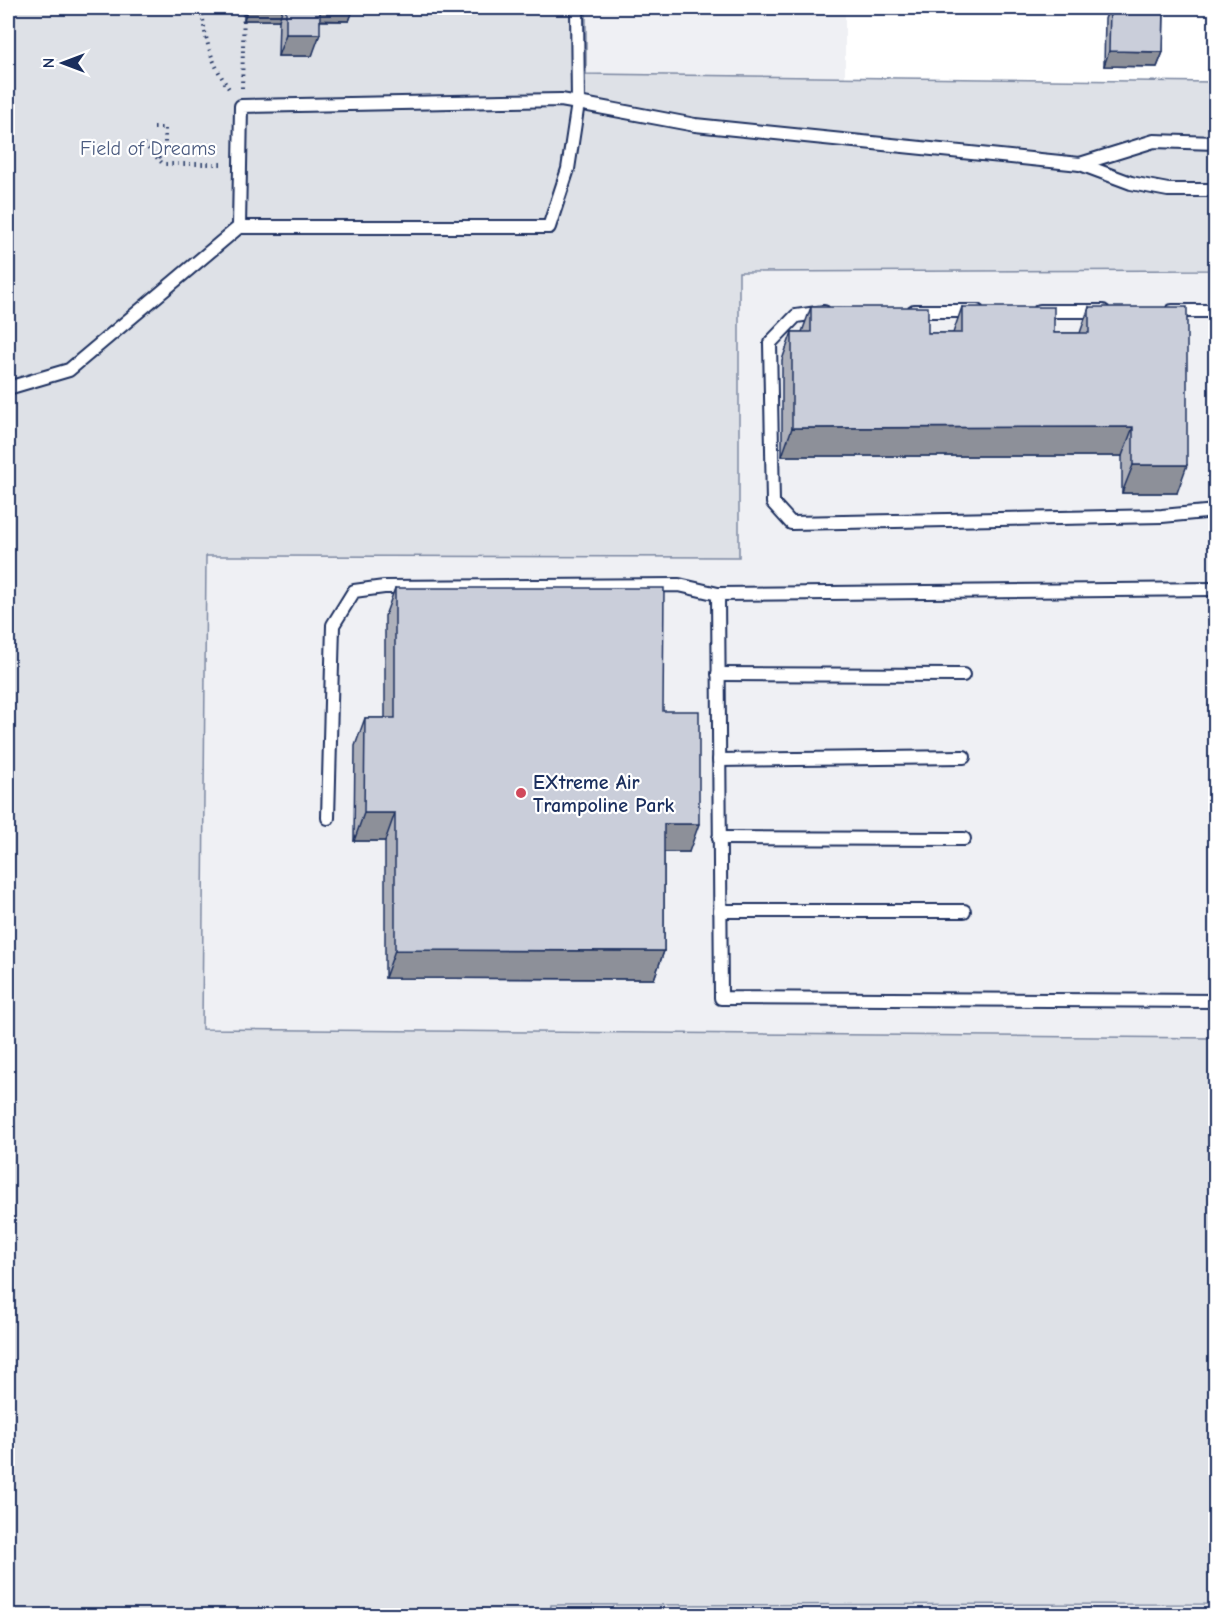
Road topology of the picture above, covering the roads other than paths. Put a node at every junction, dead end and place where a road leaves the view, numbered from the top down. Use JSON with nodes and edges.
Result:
{"nodes":[{"id":1,"x":577,"y":8,"type":"edge"},
{"id":2,"x":578,"y":103,"type":"junction"},
{"id":3,"x":1215,"y":143,"type":"edge"},
{"id":4,"x":1080,"y":164,"type":"junction"},
{"id":5,"x":1215,"y":190,"type":"edge"},
{"id":6,"x":239,"y":227,"type":"junction"},
{"id":7,"x":831,"y":311,"type":"edge"},
{"id":8,"x":901,"y":311,"type":"edge"},
{"id":9,"x":994,"y":311,"type":"edge"},
{"id":10,"x":1029,"y":311,"type":"edge"},
{"id":11,"x":1111,"y":311,"type":"edge"},
{"id":12,"x":1157,"y":311,"type":"edge"},
{"id":13,"x":1215,"y":311,"type":"edge"},
{"id":14,"x":8,"y":388,"type":"edge"},
{"id":15,"x":1215,"y":511,"type":"edge"},
{"id":16,"x":1215,"y":589,"type":"edge"},
{"id":17,"x":718,"y":594,"type":"junction"},
{"id":18,"x":718,"y":674,"type":"junction"},
{"id":19,"x":963,"y":675,"type":"dead end"},
{"id":20,"x":964,"y":757,"type":"dead end"},
{"id":21,"x":719,"y":760,"type":"junction"},
{"id":22,"x":328,"y":818,"type":"dead end"},
{"id":23,"x":719,"y":838,"type":"junction"},
{"id":24,"x":964,"y":839,"type":"dead end"},
{"id":25,"x":720,"y":911,"type":"junction"},
{"id":26,"x":964,"y":911,"type":"dead end"},
{"id":27,"x":1215,"y":1001,"type":"edge"}],
"edges":[{"from":1,"to":2,"type":"lane"},
{"from":2,"to":4,"type":"lane"},
{"from":2,"to":6,"type":"lane"},
{"from":2,"to":6,"type":"lane"},
{"from":3,"to":4,"type":"lane"},
{"from":4,"to":5,"type":"lane"},
{"from":6,"to":14,"type":"lane"},
{"from":7,"to":15,"type":"lane"},
{"from":8,"to":9,"type":"lane"},
{"from":10,"to":11,"type":"lane"},
{"from":12,"to":13,"type":"lane"},
{"from":16,"to":17,"type":"lane"},
{"from":17,"to":18,"type":"lane"},
{"from":17,"to":22,"type":"lane"},
{"from":18,"to":19,"type":"lane"},
{"from":18,"to":21,"type":"lane"},
{"from":20,"to":21,"type":"lane"},
{"from":21,"to":23,"type":"lane"},
{"from":23,"to":24,"type":"lane"},
{"from":23,"to":25,"type":"lane"},
{"from":25,"to":26,"type":"lane"},
{"from":25,"to":27,"type":"lane"}]}
